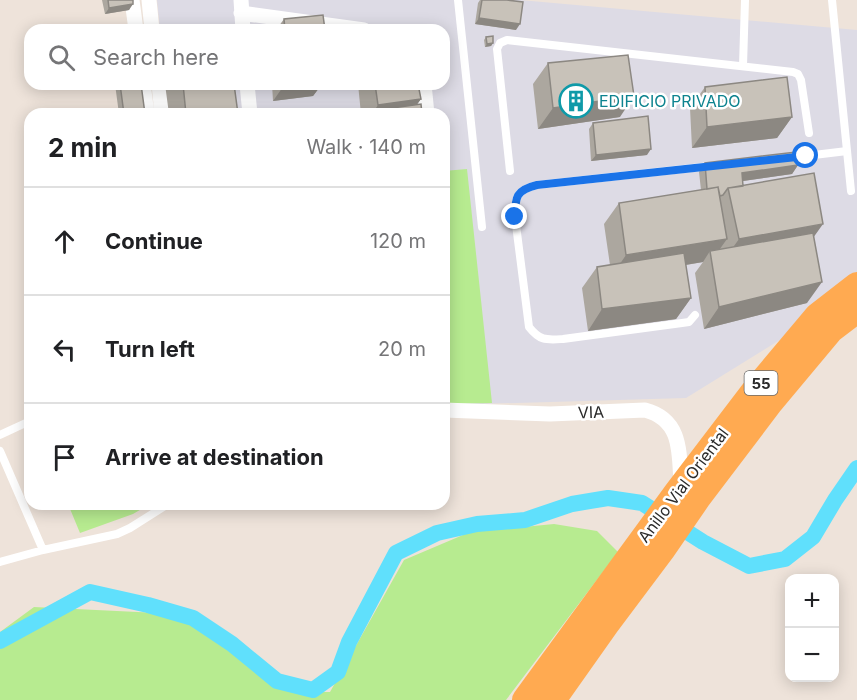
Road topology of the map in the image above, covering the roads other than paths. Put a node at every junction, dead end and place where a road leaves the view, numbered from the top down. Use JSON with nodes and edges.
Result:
{"nodes":[{"id":1,"x":132,"y":0,"type":"edge"},
{"id":2,"x":149,"y":0,"type":"edge"},
{"id":3,"x":458,"y":0,"type":"edge"},
{"id":4,"x":745,"y":0,"type":"edge"},
{"id":5,"x":832,"y":0,"type":"edge"},
{"id":6,"x":241,"y":6,"type":"edge"},
{"id":7,"x":135,"y":24,"type":"edge"},
{"id":8,"x":151,"y":24,"type":"edge"},
{"id":9,"x":242,"y":24,"type":"edge"},
{"id":10,"x":333,"y":24,"type":"edge"},
{"id":11,"x":743,"y":66,"type":"junction"},
{"id":12,"x":144,"y":90,"type":"edge"},
{"id":13,"x":160,"y":90,"type":"edge"},
{"id":14,"x":248,"y":90,"type":"edge"},
{"id":15,"x":425,"y":90,"type":"edge"},
{"id":16,"x":146,"y":108,"type":"edge"},
{"id":17,"x":161,"y":108,"type":"edge"},
{"id":18,"x":249,"y":108,"type":"edge"},
{"id":19,"x":427,"y":108,"type":"edge"},
{"id":20,"x":809,"y":133,"type":"dead end"},
{"id":21,"x":847,"y":151,"type":"junction"},
{"id":22,"x":782,"y":159,"type":"edge"},
{"id":23,"x":724,"y":165,"type":"edge"},
{"id":24,"x":510,"y":171,"type":"dead end"},
{"id":25,"x":851,"y":191,"type":"dead end"},
{"id":26,"x":482,"y":227,"type":"dead end"},
{"id":27,"x":857,"y":285,"type":"edge"},
{"id":28,"x":857,"y":310,"type":"edge"},
{"id":29,"x":695,"y":315,"type":"dead end"},
{"id":30,"x":450,"y":410,"type":"edge"},
{"id":31,"x":24,"y":424,"type":"edge"},
{"id":32,"x":0,"y":435,"type":"edge"},
{"id":33,"x":0,"y":451,"type":"edge"},
{"id":34,"x":686,"y":492,"type":"junction"},
{"id":35,"x":24,"y":506,"type":"edge"},
{"id":36,"x":26,"y":510,"type":"edge"},
{"id":37,"x":158,"y":510,"type":"edge"},
{"id":38,"x":655,"y":541,"type":"junction"},
{"id":39,"x":43,"y":550,"type":"junction"},
{"id":40,"x":0,"y":562,"type":"edge"},
{"id":41,"x":525,"y":700,"type":"edge"},
{"id":42,"x":553,"y":700,"type":"edge"}],
"edges":[{"from":1,"to":7,"type":"street"},
{"from":2,"to":8,"type":"street"},
{"from":3,"to":26,"type":"lane"},
{"from":4,"to":11,"type":"lane"},
{"from":5,"to":21,"type":"lane"},
{"from":6,"to":9,"type":"street"},
{"from":6,"to":10,"type":"street"},
{"from":11,"to":20,"type":"lane"},
{"from":11,"to":24,"type":"lane"},
{"from":12,"to":16,"type":"street"},
{"from":13,"to":17,"type":"street"},
{"from":14,"to":18,"type":"street"},
{"from":15,"to":19,"type":"street"},
{"from":21,"to":22,"type":"lane"},
{"from":21,"to":25,"type":"lane"},
{"from":23,"to":29,"type":"lane"},
{"from":27,"to":34,"type":"highway","name":"Anillo Vial Oriental","number":"55"},
{"from":28,"to":34,"type":"highway","name":"Anillo Vial Oriental","number":"55"},
{"from":30,"to":34,"type":"street","name":"VIA"},
{"from":31,"to":32,"type":"lane"},
{"from":33,"to":35,"type":"lane"},
{"from":34,"to":38,"type":"highway","name":"Anillo Vial Oriental","number":"55"},
{"from":36,"to":39,"type":"lane"},
{"from":37,"to":39,"type":"lane"},
{"from":38,"to":41,"type":"highway","name":"Anillo Vial Oriental","number":"55"},
{"from":38,"to":42,"type":"highway","name":"Anillo Vial Oriental","number":"55"},
{"from":39,"to":40,"type":"lane"}]}
